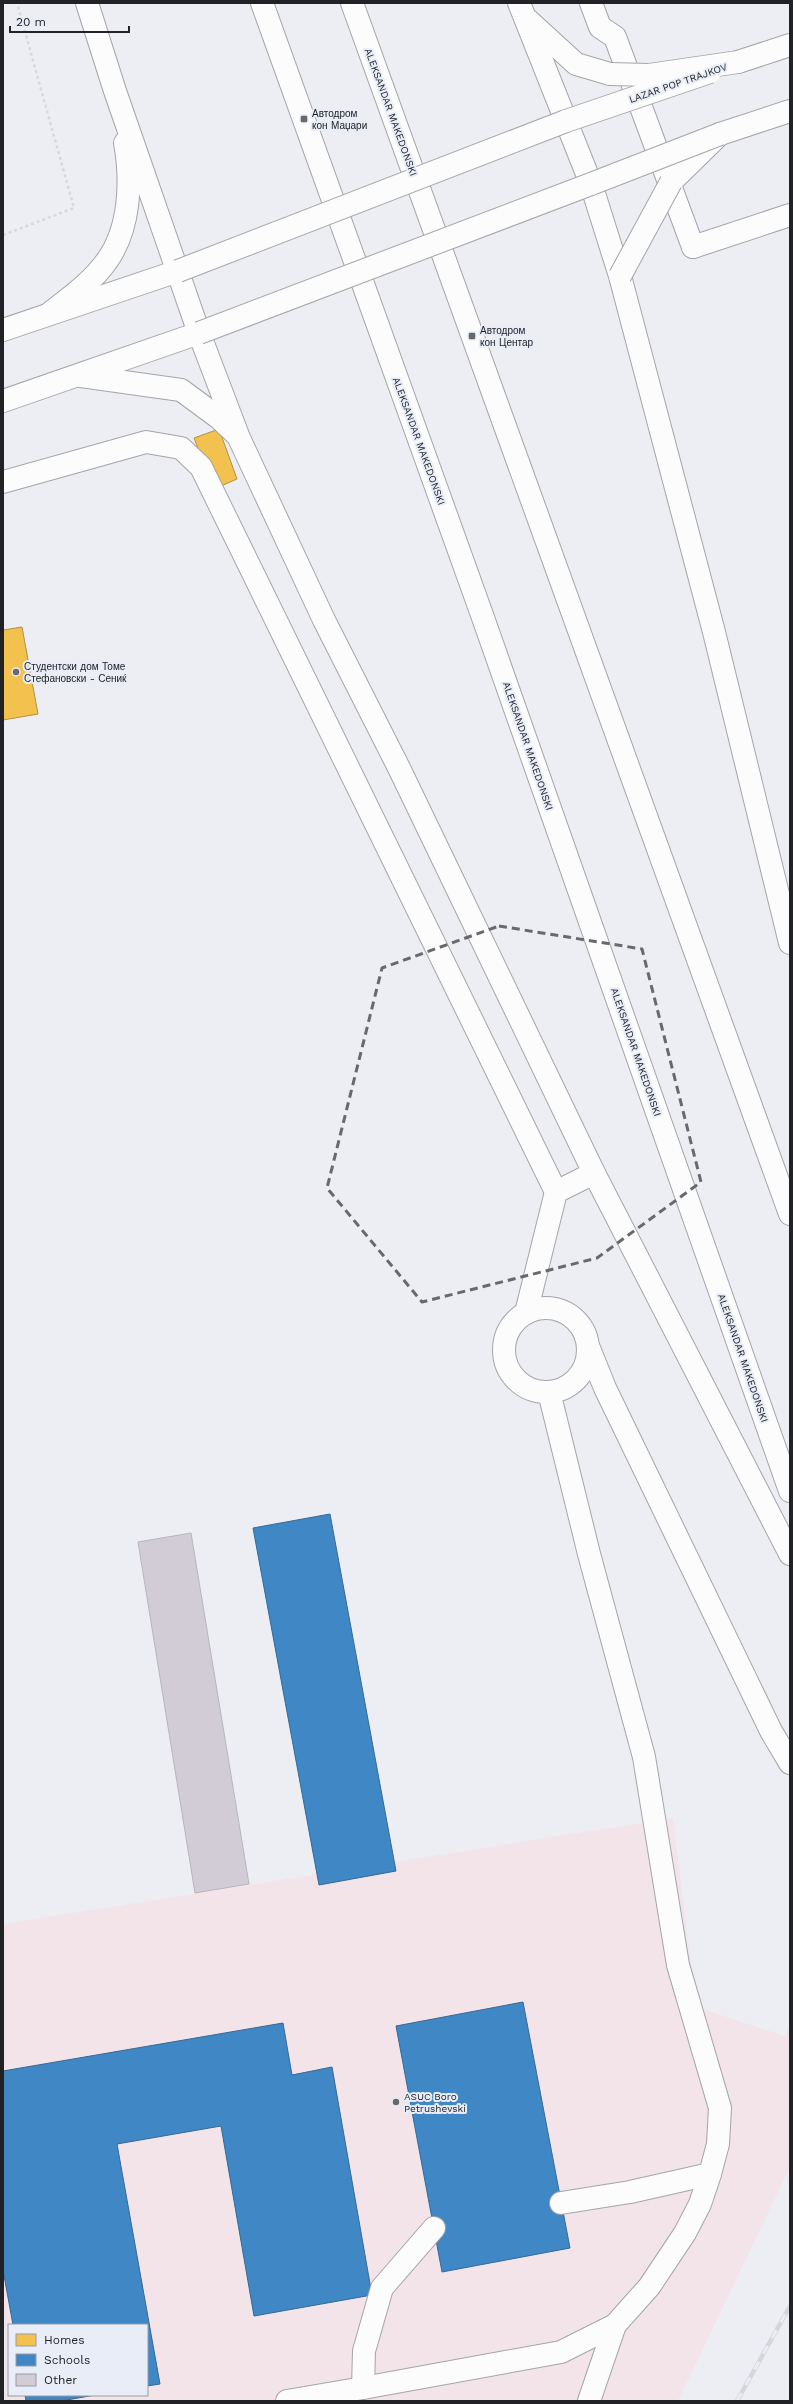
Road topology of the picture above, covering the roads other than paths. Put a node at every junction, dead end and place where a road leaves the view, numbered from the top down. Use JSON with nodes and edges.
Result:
{"nodes":[{"id":1,"x":87,"y":3,"type":"edge"},
{"id":2,"x":262,"y":3,"type":"edge"},
{"id":3,"x":352,"y":3,"type":"edge"},
{"id":4,"x":591,"y":3,"type":"edge"},
{"id":5,"x":522,"y":10,"type":"edge"},
{"id":6,"x":790,"y":45,"type":"edge"},
{"id":7,"x":738,"y":62,"type":"junction"},
{"id":8,"x":115,"y":91,"type":"junction"},
{"id":9,"x":790,"y":111,"type":"edge"},
{"id":10,"x":566,"y":121,"type":"junction"},
{"id":11,"x":720,"y":134,"type":"junction"},
{"id":12,"x":591,"y":184,"type":"junction"},
{"id":13,"x":790,"y":215,"type":"edge"},
{"id":14,"x":178,"y":271,"type":"junction"},
{"id":15,"x":620,"y":276,"type":"junction"},
{"id":16,"x":49,"y":314,"type":"junction"},
{"id":17,"x":3,"y":330,"type":"edge"},
{"id":18,"x":199,"y":333,"type":"junction"},
{"id":19,"x":78,"y":376,"type":"junction"},
{"id":20,"x":3,"y":402,"type":"edge"},
{"id":21,"x":239,"y":438,"type":"junction"},
{"id":22,"x":3,"y":482,"type":"edge"},
{"id":23,"x":790,"y":943,"type":"edge"},
{"id":24,"x":594,"y":1173,"type":"junction"},
{"id":25,"x":556,"y":1192,"type":"junction"},
{"id":26,"x":790,"y":1214,"type":"edge"},
{"id":27,"x":526,"y":1314,"type":"junction"},
{"id":28,"x":588,"y":1346,"type":"junction"},
{"id":29,"x":550,"y":1392,"type":"junction"},
{"id":30,"x":790,"y":1491,"type":"edge"},
{"id":31,"x":790,"y":1554,"type":"edge"},
{"id":32,"x":790,"y":1762,"type":"edge"},
{"id":33,"x":710,"y":2174,"type":"junction"},
{"id":34,"x":561,"y":2203,"type":"dead end"},
{"id":35,"x":434,"y":2228,"type":"dead end"},
{"id":36,"x":615,"y":2325,"type":"junction"},
{"id":37,"x":363,"y":2388,"type":"junction"},
{"id":38,"x":287,"y":2401,"type":"edge"},
{"id":39,"x":589,"y":2401,"type":"edge"}],
"edges":[{"from":1,"to":8,"type":"street"},
{"from":2,"to":30,"type":"street","name":"ALEKSANDAR MAKEDONSKI"},
{"from":3,"to":26,"type":"street","name":"ALEKSANDAR MAKEDONSKI"},
{"from":4,"to":13,"type":"street"},
{"from":5,"to":7,"type":"street","bridge":true},
{"from":5,"to":10,"type":"street"},
{"from":6,"to":7,"type":"street","name":"LAZAR POP TRAJKOV"},
{"from":7,"to":10,"type":"street","name":"LAZAR POP TRAJKOV","bridge":true},
{"from":8,"to":14,"type":"street"},
{"from":8,"to":16,"type":"street"},
{"from":9,"to":11,"type":"street"},
{"from":10,"to":12,"type":"street"},
{"from":10,"to":14,"type":"street","name":"LAZAR POP TRAJKOV","bridge":true},
{"from":11,"to":12,"type":"street","bridge":true},
{"from":11,"to":15,"type":"street","bridge":true},
{"from":12,"to":15,"type":"street"},
{"from":12,"to":18,"type":"street","bridge":true},
{"from":14,"to":16,"type":"street","name":"LAZAR POP TRAJKOV"},
{"from":14,"to":18,"type":"street"},
{"from":15,"to":23,"type":"street"},
{"from":16,"to":17,"type":"street","name":"LAZAR POP TRAJKOV"},
{"from":18,"to":19,"type":"street"},
{"from":18,"to":21,"type":"street"},
{"from":19,"to":20,"type":"street"},
{"from":19,"to":21,"type":"street"},
{"from":21,"to":24,"type":"street"},
{"from":22,"to":25,"type":"street"},
{"from":24,"to":25,"type":"street"},
{"from":24,"to":31,"type":"street"},
{"from":25,"to":27,"type":"street"},
{"from":27,"to":28,"type":"street"},
{"from":27,"to":29,"type":"street"},
{"from":28,"to":29,"type":"street"},
{"from":28,"to":32,"type":"street"},
{"from":29,"to":33,"type":"street"},
{"from":33,"to":34,"type":"street"},
{"from":33,"to":36,"type":"street"},
{"from":35,"to":37,"type":"street"},
{"from":36,"to":37,"type":"street"},
{"from":36,"to":39,"type":"street"},
{"from":37,"to":38,"type":"street"}]}
